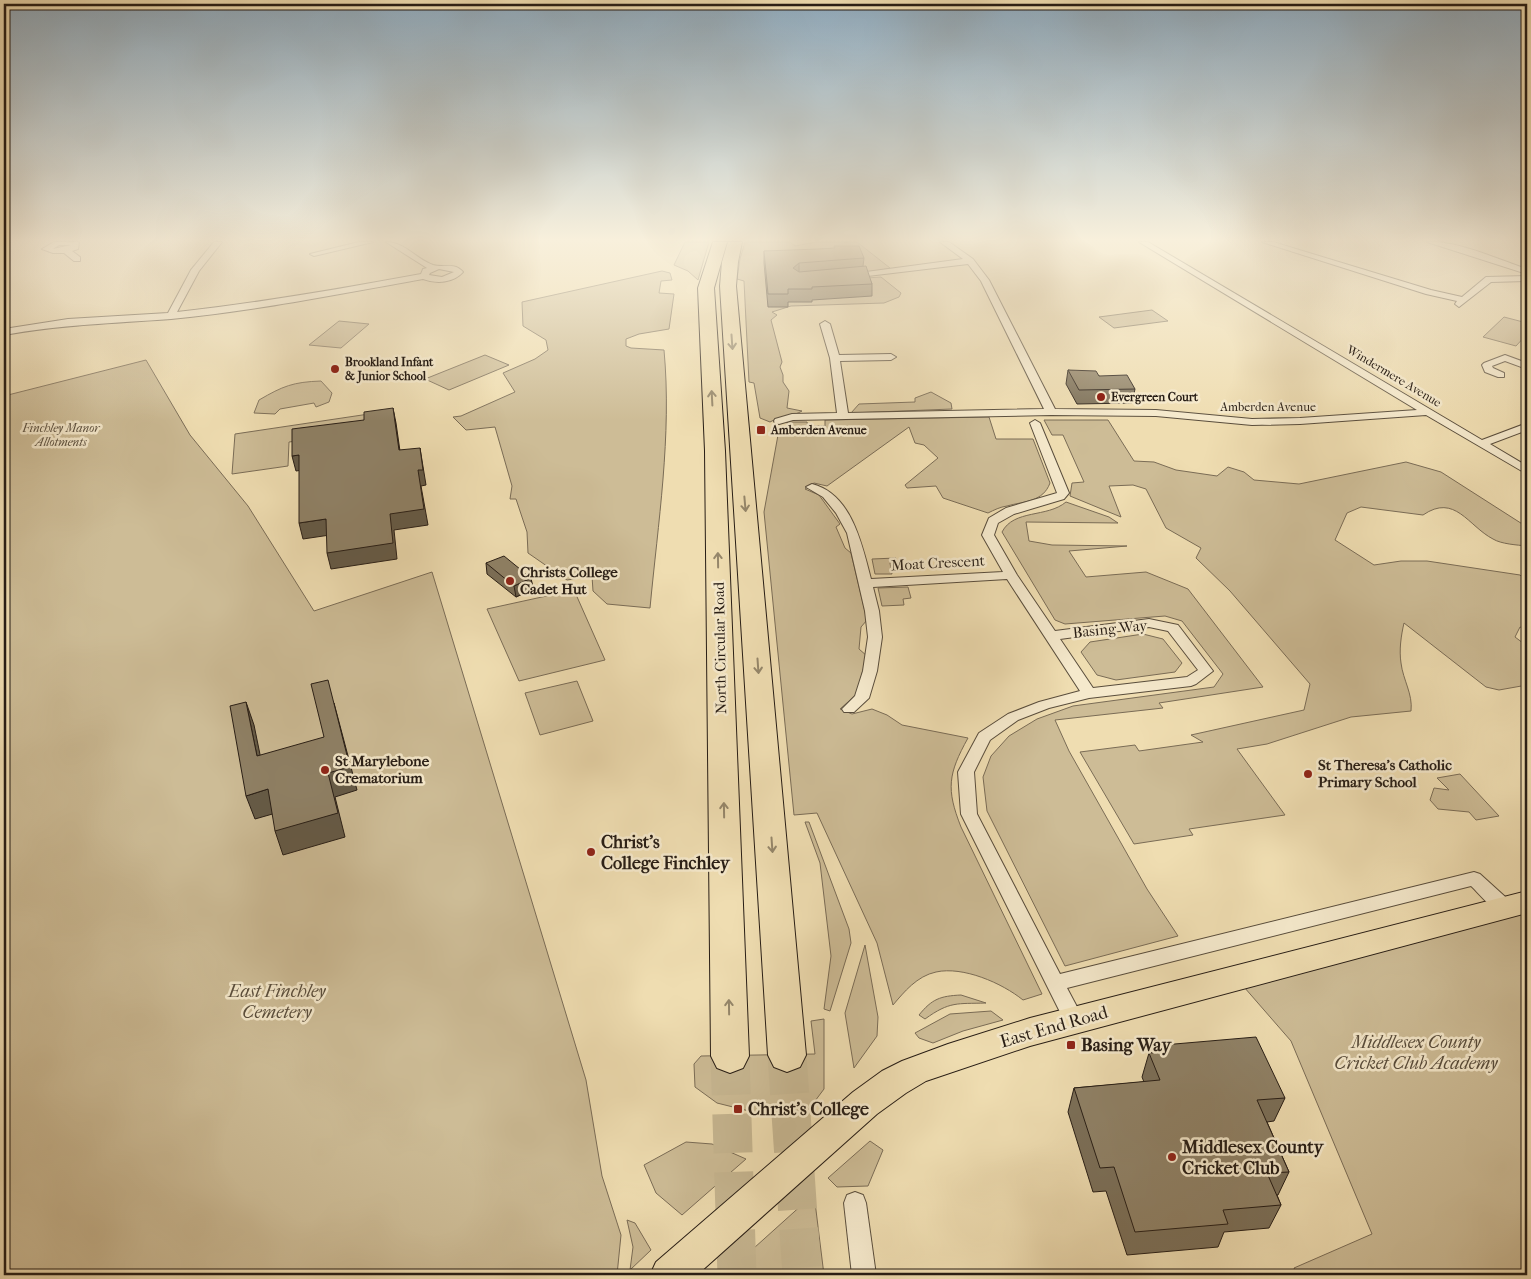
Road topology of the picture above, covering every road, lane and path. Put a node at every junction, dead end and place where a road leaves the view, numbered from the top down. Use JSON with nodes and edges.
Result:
{"nodes":[{"id":1,"x":178,"y":302,"type":"edge"},
{"id":2,"x":282,"y":302,"type":"edge"},
{"id":3,"x":707,"y":302,"type":"edge"},
{"id":4,"x":729,"y":302,"type":"edge"},
{"id":5,"x":996,"y":302,"type":"edge"},
{"id":6,"x":1243,"y":302,"type":"edge"},
{"id":7,"x":170,"y":316,"type":"junction"},
{"id":8,"x":825,"y":324,"type":"dead end"},
{"id":9,"x":4,"y":332,"type":"edge"},
{"id":10,"x":891,"y":357,"type":"dead end"},
{"id":11,"x":835,"y":358,"type":"junction"},
{"id":12,"x":1527,"y":366,"type":"edge"},
{"id":13,"x":1501,"y":375,"type":"dead end"},
{"id":14,"x":1051,"y":412,"type":"junction"},
{"id":15,"x":1428,"y":412,"type":"junction"},
{"id":16,"x":844,"y":416,"type":"junction"},
{"id":17,"x":779,"y":421,"type":"dead end"},
{"id":18,"x":1035,"y":422,"type":"dead end"},
{"id":19,"x":1527,"y":426,"type":"edge"},
{"id":20,"x":1481,"y":444,"type":"junction"},
{"id":21,"x":1527,"y":471,"type":"edge"},
{"id":22,"x":812,"y":487,"type":"dead end"},
{"id":23,"x":1011,"y":575,"type":"junction"},
{"id":24,"x":866,"y":583,"type":"junction"},
{"id":25,"x":1052,"y":636,"type":"junction"},
{"id":26,"x":1089,"y":693,"type":"junction"},
{"id":27,"x":849,"y":709,"type":"dead end"},
{"id":28,"x":1516,"y":905,"type":"edge"},
{"id":29,"x":1055,"y":983,"type":"junction"},
{"id":30,"x":1074,"y":1020,"type":"junction"},
{"id":31,"x":787,"y":1055,"type":"tunnel mouth"},
{"id":32,"x":730,"y":1056,"type":"tunnel mouth"},
{"id":33,"x":855,"y":1203,"type":"dead end"},
{"id":34,"x":669,"y":1275,"type":"edge"},
{"id":35,"x":864,"y":1275,"type":"edge"}],
"edges":[{"from":1,"to":7,"type":"street"},
{"from":2,"to":7,"type":"street"},
{"from":32,"to":3,"type":"highway","name":"North Circular Road","one_way":true},
{"from":4,"to":31,"type":"highway","one_way":true},
{"from":5,"to":14,"type":"street"},
{"from":6,"to":15,"type":"street","name":"Windermere Avenue"},
{"from":7,"to":9,"type":"street"},
{"from":8,"to":11,"type":"street"},
{"from":10,"to":11,"type":"street"},
{"from":11,"to":16,"type":"street"},
{"from":12,"to":13,"type":"street"},
{"from":14,"to":15,"type":"street","name":"Amberden Avenue"},
{"from":14,"to":16,"type":"street","name":"Amberden Avenue"},
{"from":15,"to":20,"type":"street","name":"Windermere Avenue"},
{"from":16,"to":17,"type":"street","name":"Amberden Avenue"},
{"from":18,"to":23,"type":"street","name":"Basing Way"},
{"from":19,"to":20,"type":"street"},
{"from":20,"to":21,"type":"street","name":"Windermere Avenue"},
{"from":22,"to":24,"type":"street"},
{"from":23,"to":24,"type":"street","name":"Moat Crescent"},
{"from":23,"to":25,"type":"street","name":"Basing Way"},
{"from":24,"to":27,"type":"street"},
{"from":25,"to":26,"type":"street","name":"Basing Way"},
{"from":25,"to":26,"type":"street","name":"Basing Way"},
{"from":26,"to":29,"type":"street","name":"Basing Way"},
{"from":28,"to":29,"type":"street","name":"East End Road"},
{"from":28,"to":30,"type":"main road","name":"East End Road"},
{"from":29,"to":30,"type":"street","name":"Basing Way"},
{"from":30,"to":34,"type":"main road","name":"East End Road"},
{"from":33,"to":35,"type":"street"}]}
